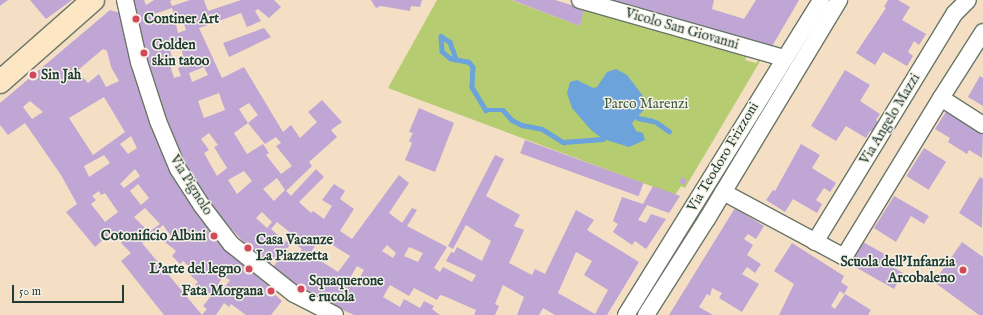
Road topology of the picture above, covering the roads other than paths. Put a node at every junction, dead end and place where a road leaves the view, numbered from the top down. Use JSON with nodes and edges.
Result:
{"nodes":[{"id":1,"x":93,"y":0,"type":"edge"},
{"id":2,"x":125,"y":0,"type":"edge"},
{"id":3,"x":580,"y":0,"type":"edge"},
{"id":4,"x":821,"y":0,"type":"edge"},
{"id":5,"x":839,"y":0,"type":"edge"},
{"id":6,"x":968,"y":0,"type":"edge"},
{"id":7,"x":983,"y":32,"type":"edge"},
{"id":8,"x":784,"y":58,"type":"junction"},
{"id":9,"x":0,"y":82,"type":"edge"},
{"id":10,"x":941,"y":98,"type":"junction"},
{"id":11,"x":983,"y":125,"type":"edge"},
{"id":12,"x":727,"y":194,"type":"junction"},
{"id":13,"x":815,"y":242,"type":"junction"},
{"id":14,"x":311,"y":310,"type":"edge"},
{"id":15,"x":335,"y":315,"type":"edge"},
{"id":16,"x":626,"y":315,"type":"edge"},
{"id":17,"x":646,"y":315,"type":"edge"},
{"id":18,"x":657,"y":315,"type":"edge"}],
"edges":[{"from":1,"to":9,"type":"street"},
{"from":2,"to":14,"type":"street","name":"Via Pignolo"},
{"from":3,"to":8,"type":"street","name":"Vicolo San Giovanni"},
{"from":4,"to":8,"type":"street","name":"Via Teodoro Frizzoni"},
{"from":5,"to":12,"type":"street","name":"Via Teodoro Frizzoni"},
{"from":6,"to":13,"type":"street","name":"Via Angelo Mazzi"},
{"from":7,"to":10,"type":"street"},
{"from":8,"to":16,"type":"street","name":"Via Teodoro Frizzoni"},
{"from":10,"to":11,"type":"street"},
{"from":10,"to":13,"type":"street"},
{"from":12,"to":13,"type":"street"},
{"from":12,"to":17,"type":"street","name":"Via Teodoro Frizzoni"},
{"from":12,"to":18,"type":"street","name":"Via Teodoro Frizzoni"},
{"from":14,"to":15,"type":"street","name":"Via Pignolo"}]}
